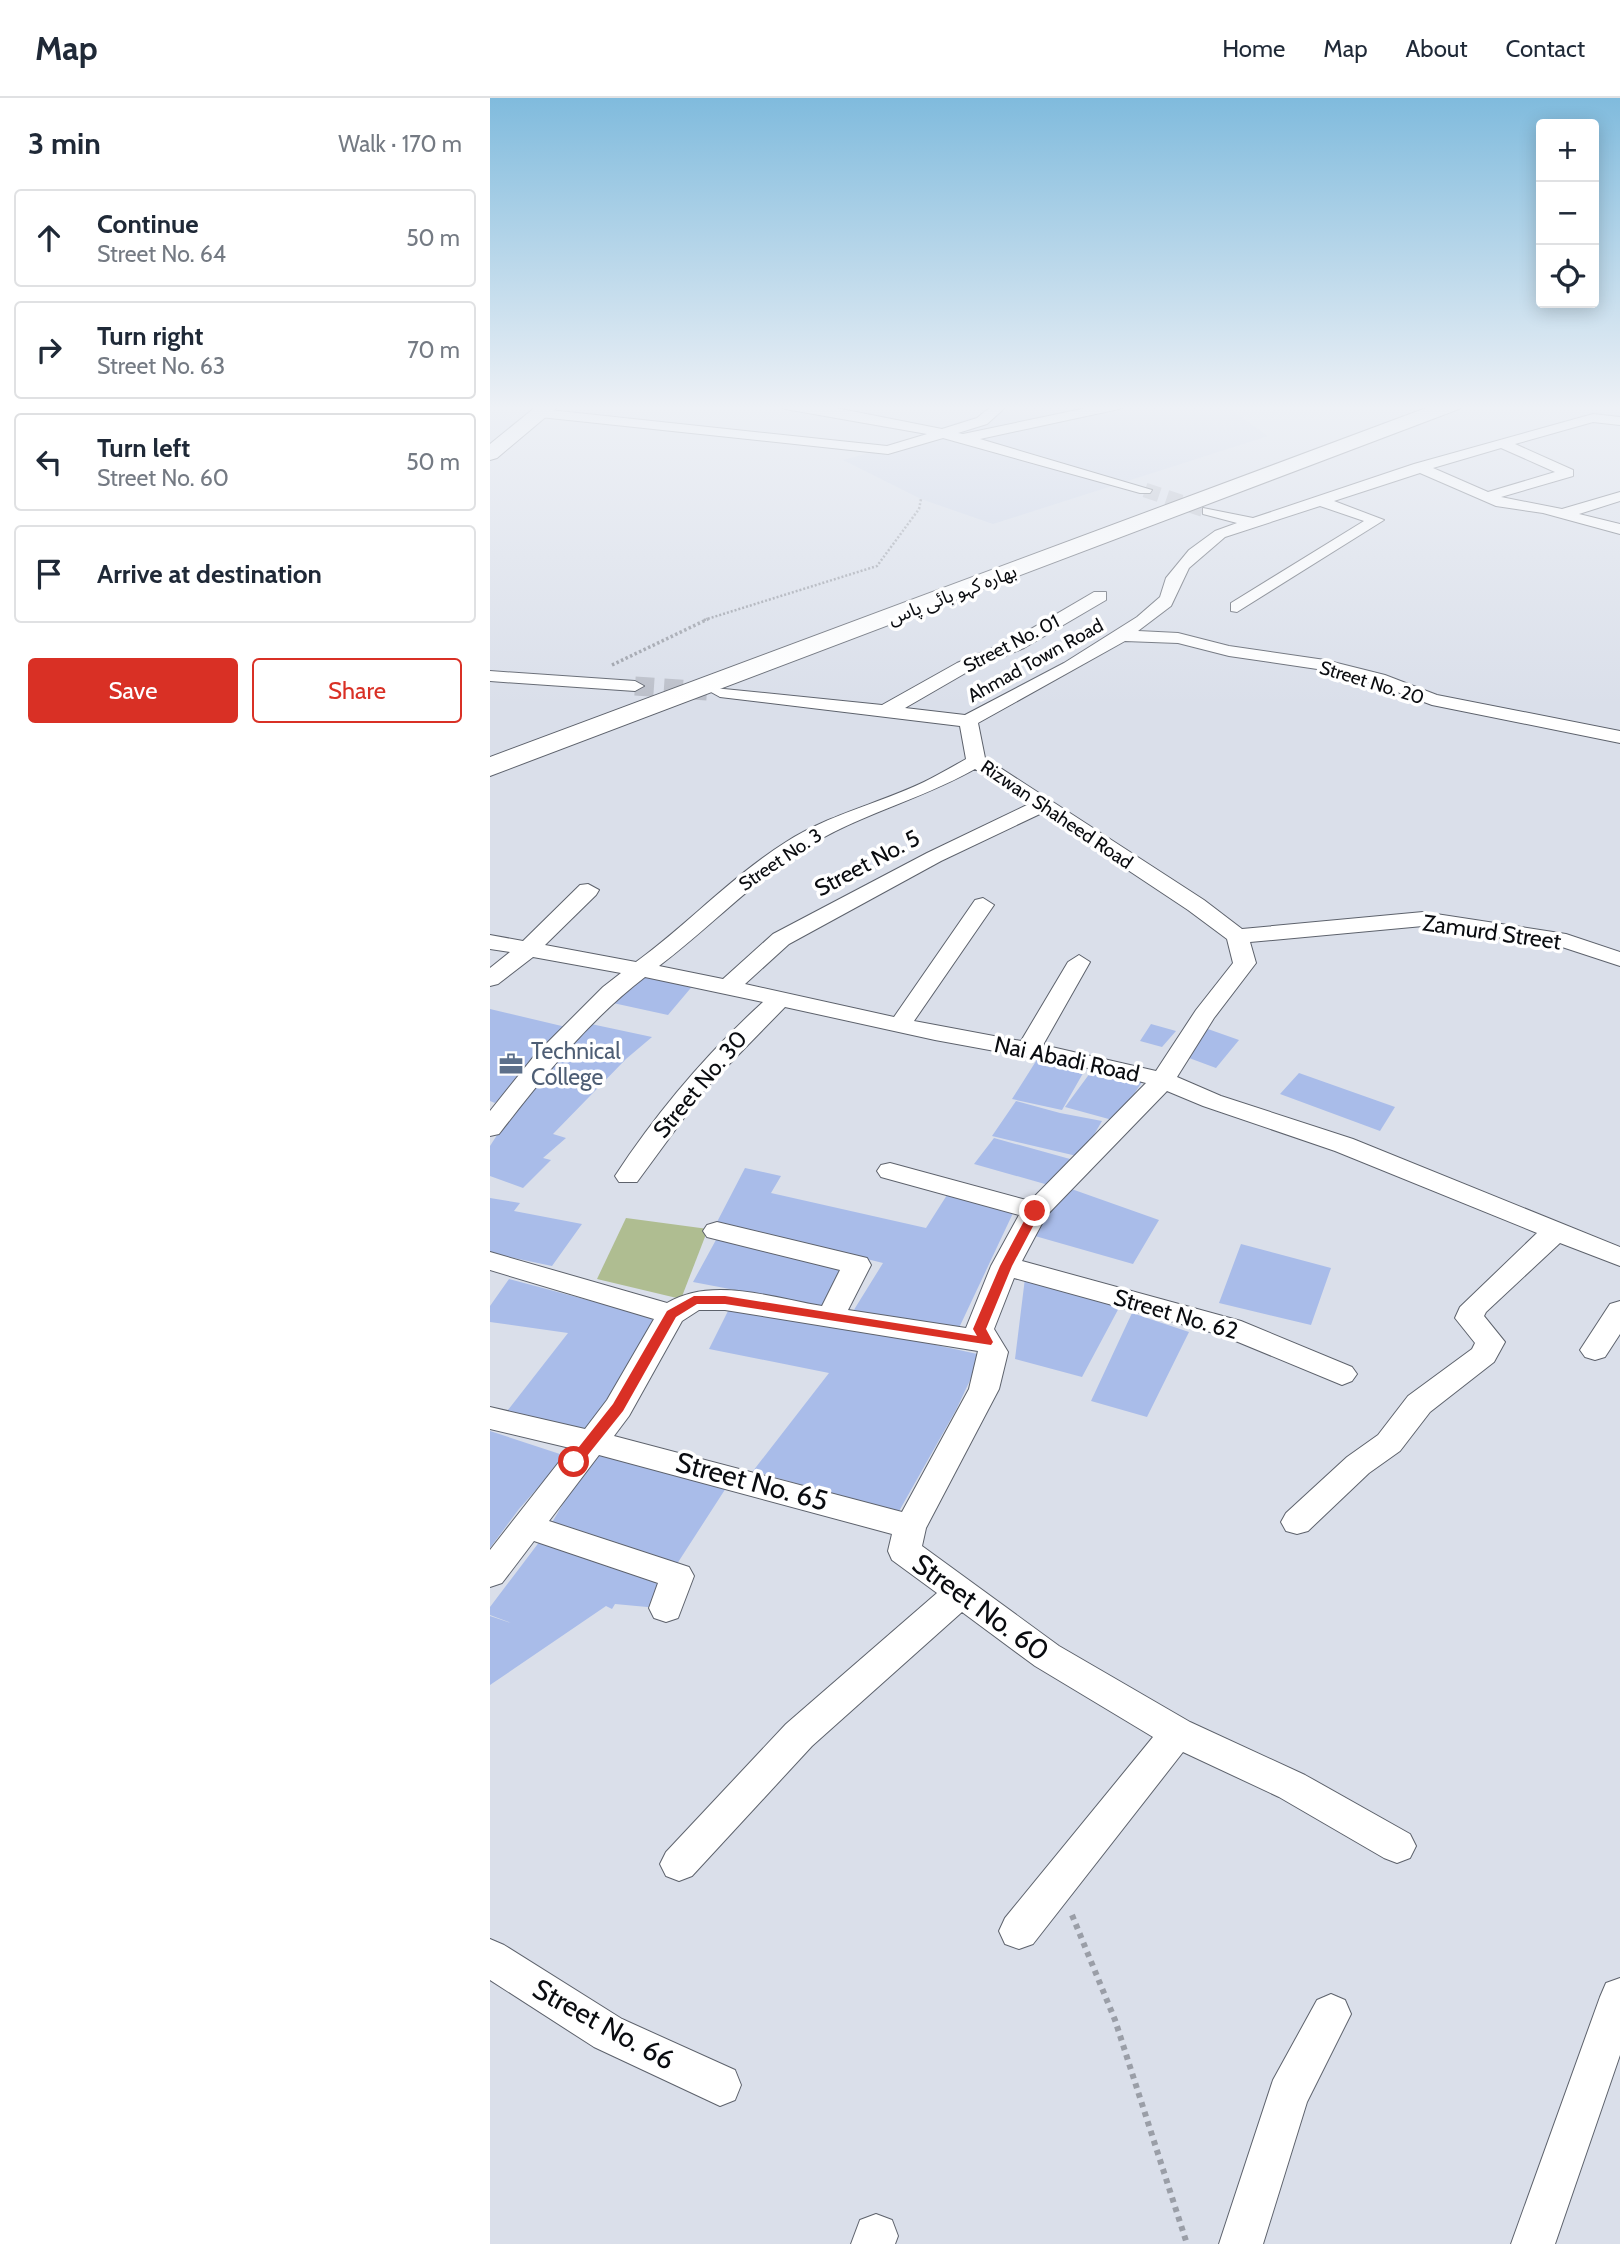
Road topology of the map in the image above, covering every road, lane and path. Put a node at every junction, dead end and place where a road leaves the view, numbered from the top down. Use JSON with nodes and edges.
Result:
{"nodes":[{"id":1,"x":920,"y":505,"type":"edge"},
{"id":2,"x":1149,"y":505,"type":"tunnel mouth"},
{"id":3,"x":1186,"y":505,"type":"tunnel mouth"},
{"id":4,"x":1306,"y":505,"type":"edge"},
{"id":5,"x":1332,"y":505,"type":"edge"},
{"id":6,"x":1514,"y":505,"type":"edge"},
{"id":7,"x":1591,"y":505,"type":"edge"},
{"id":8,"x":1208,"y":511,"type":"tunnel mouth"},
{"id":9,"x":1563,"y":514,"type":"junction"},
{"id":10,"x":1250,"y":522,"type":"junction"},
{"id":11,"x":1620,"y":529,"type":"edge"},
{"id":12,"x":1100,"y":596,"type":"dead end"},
{"id":13,"x":1237,"y":607,"type":"dead end"},
{"id":14,"x":1122,"y":636,"type":"junction"},
{"id":15,"x":490,"y":676,"type":"edge"},
{"id":16,"x":585,"y":682,"type":"junction"},
{"id":17,"x":635,"y":686,"type":"tunnel mouth"},
{"id":18,"x":720,"y":692,"type":"tunnel mouth"},
{"id":19,"x":886,"y":711,"type":"junction"},
{"id":20,"x":968,"y":721,"type":"junction"},
{"id":21,"x":1620,"y":737,"type":"edge"},
{"id":22,"x":490,"y":750,"type":"edge"},
{"id":23,"x":975,"y":761,"type":"junction"},
{"id":24,"x":490,"y":767,"type":"edge"},
{"id":25,"x":1044,"y":805,"type":"junction"},
{"id":26,"x":588,"y":890,"type":"dead end"},
{"id":27,"x":983,"y":905,"type":"dead end"},
{"id":28,"x":1237,"y":936,"type":"junction"},
{"id":29,"x":490,"y":943,"type":"edge"},
{"id":30,"x":527,"y":950,"type":"junction"},
{"id":31,"x":1620,"y":958,"type":"edge"},
{"id":32,"x":1079,"y":962,"type":"dead end"},
{"id":33,"x":641,"y":969,"type":"junction"},
{"id":34,"x":490,"y":979,"type":"edge"},
{"id":35,"x":727,"y":988,"type":"junction"},
{"id":36,"x":780,"y":999,"type":"junction"},
{"id":37,"x":900,"y":1025,"type":"junction"},
{"id":38,"x":1028,"y":1050,"type":"junction"},
{"id":39,"x":1163,"y":1080,"type":"junction"},
{"id":40,"x":490,"y":1128,"type":"edge"},
{"id":41,"x":890,"y":1171,"type":"dead end"},
{"id":42,"x":628,"y":1176,"type":"dead end"},
{"id":43,"x":1035,"y":1211,"type":"junction"},
{"id":44,"x":717,"y":1231,"type":"dead end"},
{"id":45,"x":1556,"y":1231,"type":"junction"},
{"id":46,"x":1620,"y":1258,"type":"edge"},
{"id":47,"x":490,"y":1261,"type":"edge"},
{"id":48,"x":1006,"y":1266,"type":"junction"},
{"id":49,"x":1620,"y":1311,"type":"edge"},
{"id":50,"x":671,"y":1314,"type":"junction"},
{"id":51,"x":831,"y":1317,"type":"junction"},
{"id":52,"x":987,"y":1342,"type":"junction"},
{"id":53,"x":1595,"y":1350,"type":"dead end"},
{"id":54,"x":1342,"y":1374,"type":"dead end"},
{"id":55,"x":1419,"y":1404,"type":"joint"},
{"id":56,"x":490,"y":1418,"type":"edge"},
{"id":57,"x":592,"y":1441,"type":"junction"},
{"id":58,"x":1297,"y":1522,"type":"dead end"},
{"id":59,"x":529,"y":1527,"type":"junction"},
{"id":60,"x":910,"y":1528,"type":"junction"},
{"id":61,"x":490,"y":1574,"type":"edge"},
{"id":62,"x":961,"y":1592,"type":"junction"},
{"id":63,"x":666,"y":1608,"type":"dead end"},
{"id":64,"x":1177,"y":1733,"type":"junction"},
{"id":65,"x":1397,"y":1846,"type":"dead end"},
{"id":66,"x":679,"y":1864,"type":"dead end"},
{"id":67,"x":1052,"y":1893,"type":"junction"},
{"id":68,"x":1019,"y":1931,"type":"dead end"},
{"id":69,"x":490,"y":1958,"type":"edge"},
{"id":70,"x":1620,"y":1997,"type":"edge"},
{"id":71,"x":1331,"y":2014,"type":"dead end"},
{"id":72,"x":720,"y":2085,"type":"dead end"},
{"id":73,"x":1187,"y":2244,"type":"edge"},
{"id":74,"x":1241,"y":2244,"type":"edge"},
{"id":75,"x":1533,"y":2244,"type":"edge"}],
"edges":[{"from":1,"to":16,"type":"path"},
{"from":2,"to":22,"type":"highway","name":"بھارہ کہو بائی پاس"},
{"from":3,"to":24,"type":"highway","name":"بھارہ کہو بائی پاس"},
{"from":4,"to":10,"type":"street","name":"Ahmad Town Road"},
{"from":5,"to":13,"type":"street"},
{"from":6,"to":9,"type":"street"},
{"from":7,"to":9,"type":"street"},
{"from":8,"to":10,"type":"street"},
{"from":9,"to":11,"type":"street"},
{"from":10,"to":14,"type":"street","name":"Ahmad Town Road"},
{"from":12,"to":19,"type":"street","name":"Street No. 01"},
{"from":14,"to":20,"type":"street","name":"Ahmad Town Road"},
{"from":14,"to":21,"type":"street","name":"Street No. 20"},
{"from":15,"to":16,"type":"street"},
{"from":16,"to":17,"type":"street"},
{"from":18,"to":19,"type":"street"},
{"from":19,"to":20,"type":"street"},
{"from":20,"to":23,"type":"street","name":"Rizwan Shaheed Road"},
{"from":23,"to":25,"type":"street","name":"Rizwan Shaheed Road"},
{"from":23,"to":33,"type":"street","name":"Street No. 3"},
{"from":25,"to":28,"type":"street","name":"Rizwan Shaheed Road"},
{"from":25,"to":35,"type":"street","name":"Street No. 5"},
{"from":26,"to":30,"type":"street"},
{"from":27,"to":37,"type":"street"},
{"from":28,"to":31,"type":"street","name":"Zamurd Street"},
{"from":28,"to":39,"type":"street"},
{"from":29,"to":30,"type":"street","name":"Nai Abadi Road"},
{"from":30,"to":33,"type":"street","name":"Nai Abadi Road"},
{"from":30,"to":34,"type":"street"},
{"from":32,"to":38,"type":"street"},
{"from":33,"to":35,"type":"street","name":"Nai Abadi Road"},
{"from":33,"to":40,"type":"street"},
{"from":35,"to":36,"type":"street","name":"Nai Abadi Road"},
{"from":36,"to":37,"type":"street","name":"Nai Abadi Road"},
{"from":36,"to":42,"type":"street","name":"Street No. 30"},
{"from":37,"to":38,"type":"street","name":"Nai Abadi Road"},
{"from":38,"to":39,"type":"street","name":"Nai Abadi Road"},
{"from":39,"to":43,"type":"street","name":"Street No. 60"},
{"from":39,"to":45,"type":"street","name":"Nai Abadi Road"},
{"from":41,"to":43,"type":"street"},
{"from":43,"to":48,"type":"street","name":"Street No. 60"},
{"from":44,"to":51,"type":"street"},
{"from":45,"to":46,"type":"street","name":"Nai Abadi Road"},
{"from":45,"to":55,"type":"street"},
{"from":47,"to":50,"type":"street"},
{"from":48,"to":52,"type":"street","name":"Street No. 60"},
{"from":48,"to":54,"type":"street","name":"Street No. 62"},
{"from":49,"to":53,"type":"street"},
{"from":50,"to":51,"type":"street"},
{"from":50,"to":57,"type":"street"},
{"from":51,"to":52,"type":"street"},
{"from":52,"to":60,"type":"street","name":"Street No. 60"},
{"from":55,"to":58,"type":"street"},
{"from":56,"to":57,"type":"street"},
{"from":57,"to":59,"type":"street"},
{"from":57,"to":60,"type":"street","name":"Street No. 65"},
{"from":59,"to":61,"type":"street"},
{"from":59,"to":63,"type":"street"},
{"from":60,"to":62,"type":"street","name":"Street No. 60"},
{"from":62,"to":64,"type":"street","name":"Street No. 60"},
{"from":62,"to":66,"type":"street"},
{"from":64,"to":65,"type":"street"},
{"from":64,"to":67,"type":"street"},
{"from":67,"to":68,"type":"street"},
{"from":67,"to":73,"type":"path"},
{"from":69,"to":72,"type":"street","name":"Street No. 66"},
{"from":70,"to":75,"type":"street"},
{"from":71,"to":74,"type":"street"}]}
